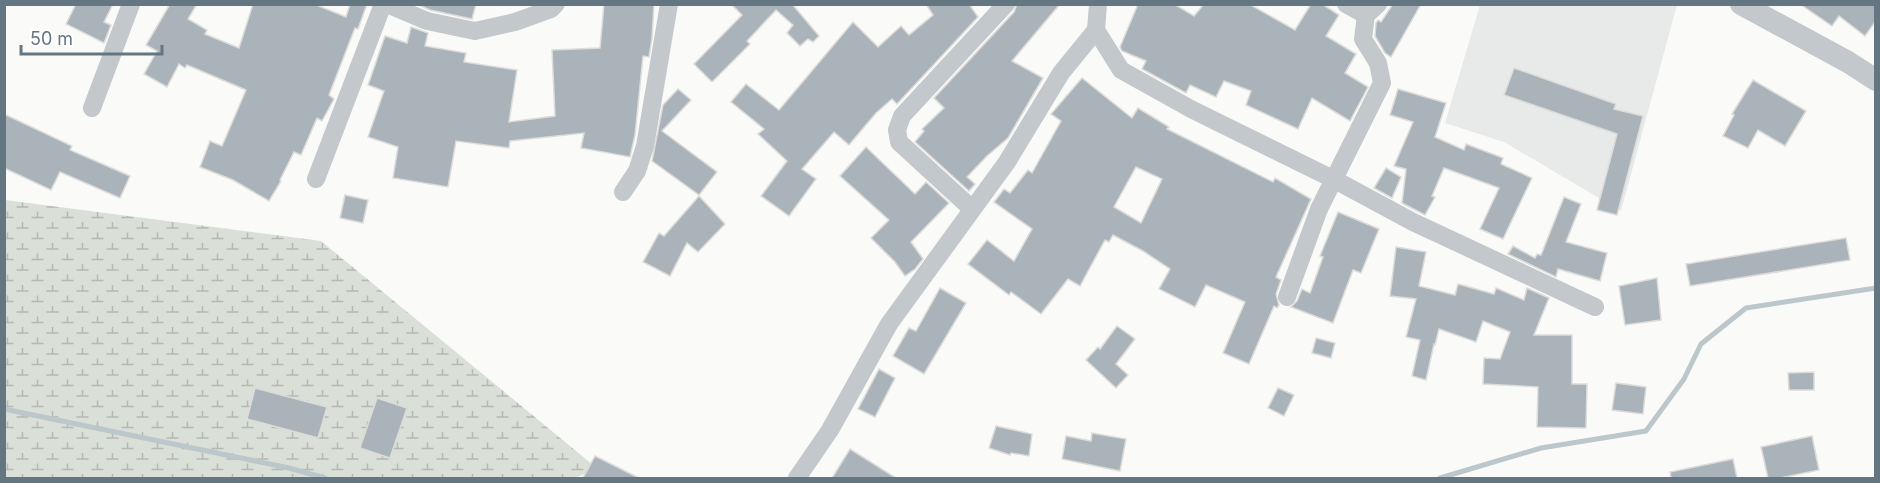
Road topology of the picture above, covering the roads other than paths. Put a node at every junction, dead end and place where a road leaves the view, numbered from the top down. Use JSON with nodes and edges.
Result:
{"nodes":[{"id":1,"x":131,"y":4,"type":"edge"},
{"id":2,"x":385,"y":4,"type":"edge"},
{"id":3,"x":556,"y":4,"type":"edge"},
{"id":4,"x":669,"y":4,"type":"edge"},
{"id":5,"x":1006,"y":4,"type":"edge"},
{"id":6,"x":1098,"y":4,"type":"edge"},
{"id":7,"x":1346,"y":4,"type":"edge"},
{"id":8,"x":1742,"y":4,"type":"edge"},
{"id":9,"x":1372,"y":10,"type":"edge"},
{"id":10,"x":1096,"y":30,"type":"junction"},
{"id":11,"x":1875,"y":80,"type":"edge"},
{"id":12,"x":92,"y":108,"type":"dead end"},
{"id":13,"x":316,"y":179,"type":"dead end"},
{"id":14,"x":1335,"y":180,"type":"junction"},
{"id":15,"x":623,"y":192,"type":"dead end"},
{"id":16,"x":972,"y":209,"type":"junction"},
{"id":17,"x":1287,"y":297,"type":"dead end"},
{"id":18,"x":1595,"y":307,"type":"dead end"},
{"id":19,"x":797,"y":478,"type":"edge"}],
"edges":[{"from":1,"to":12,"type":"street"},
{"from":2,"to":3,"type":"street"},
{"from":2,"to":13,"type":"street"},
{"from":4,"to":15,"type":"street"},
{"from":5,"to":16,"type":"street"},
{"from":6,"to":10,"type":"street"},
{"from":7,"to":9,"type":"street"},
{"from":8,"to":11,"type":"street"},
{"from":9,"to":14,"type":"street"},
{"from":10,"to":14,"type":"street"},
{"from":10,"to":16,"type":"street"},
{"from":14,"to":17,"type":"street"},
{"from":14,"to":18,"type":"street"},
{"from":16,"to":19,"type":"street"}]}
